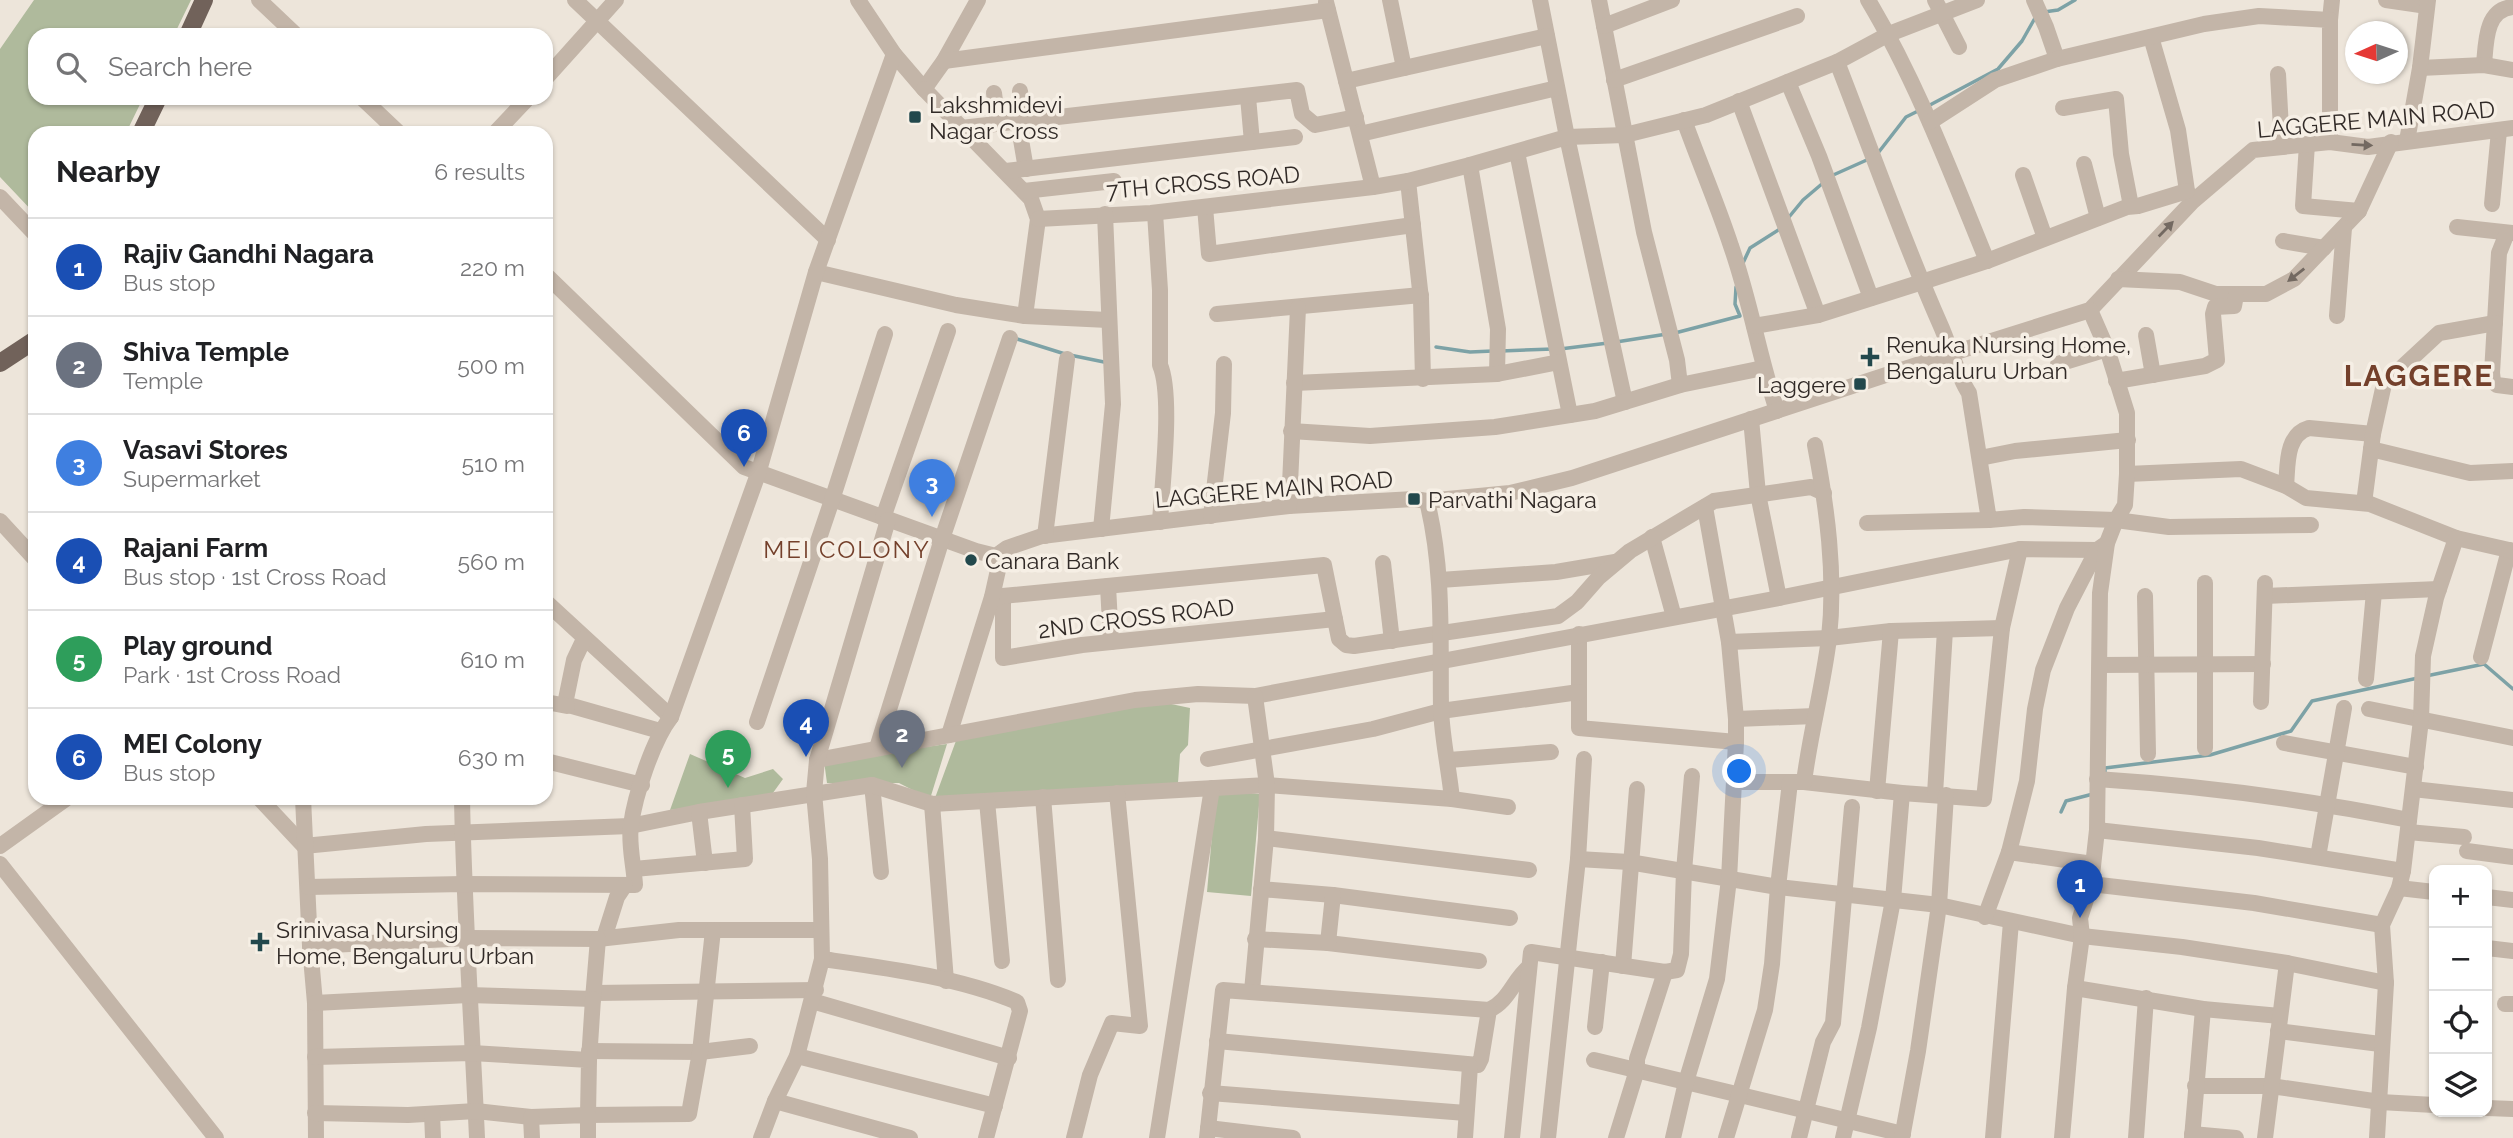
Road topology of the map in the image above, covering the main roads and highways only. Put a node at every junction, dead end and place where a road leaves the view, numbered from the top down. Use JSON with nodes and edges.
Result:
{"nodes":[{"id":1,"x":204,"y":0,"type":"edge"},
{"id":2,"x":215,"y":0,"type":"edge"},
{"id":3,"x":191,"y":28,"type":"edge"},
{"id":4,"x":201,"y":28,"type":"edge"},
{"id":5,"x":155,"y":105,"type":"edge"},
{"id":6,"x":166,"y":105,"type":"edge"},
{"id":7,"x":144,"y":126,"type":"edge"},
{"id":8,"x":156,"y":126,"type":"edge"},
{"id":9,"x":28,"y":331,"type":"edge"},
{"id":10,"x":28,"y":345,"type":"edge"},
{"id":11,"x":0,"y":349,"type":"edge"},
{"id":12,"x":0,"y":363,"type":"edge"}],
"edges":[{"from":1,"to":3,"type":"main road"},
{"from":2,"to":4,"type":"main road"},
{"from":5,"to":7,"type":"main road"},
{"from":6,"to":8,"type":"main road"},
{"from":9,"to":11,"type":"main road"},
{"from":10,"to":12,"type":"main road"}]}
